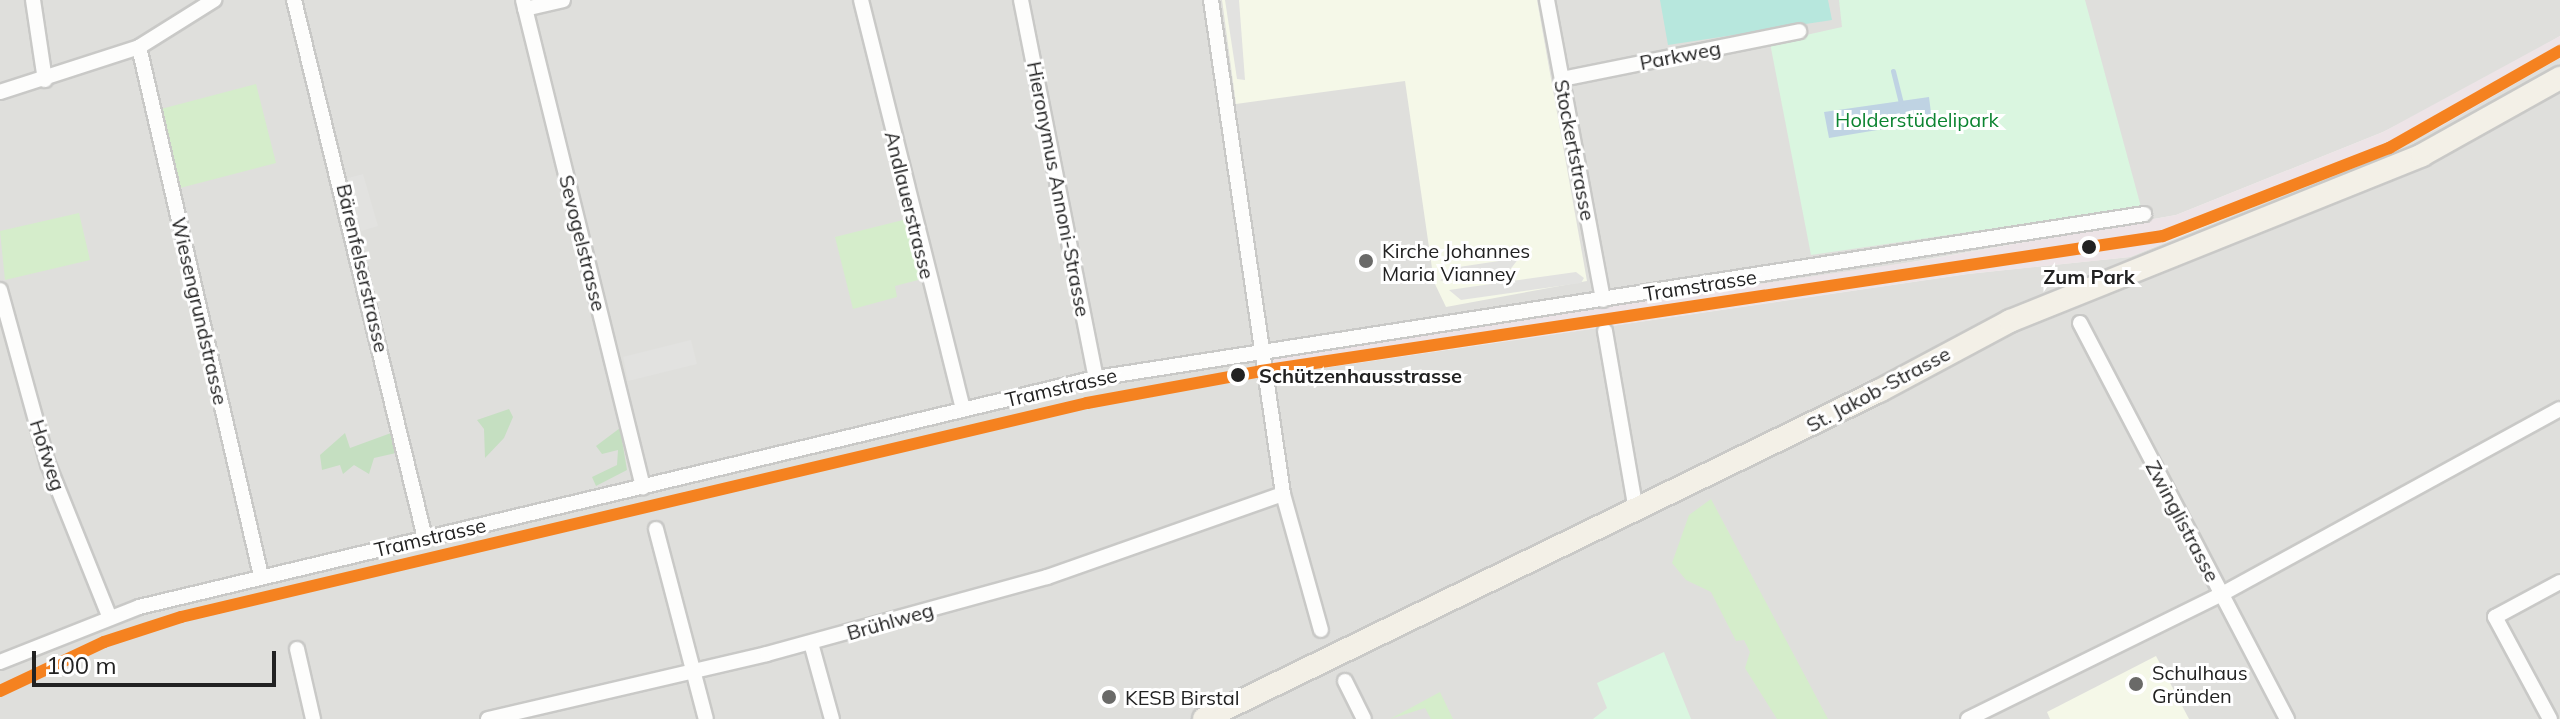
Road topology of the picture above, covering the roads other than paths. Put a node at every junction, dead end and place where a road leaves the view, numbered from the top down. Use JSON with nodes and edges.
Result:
{"nodes":[{"id":1,"x":33,"y":0,"type":"edge"},
{"id":2,"x":214,"y":0,"type":"edge"},
{"id":3,"x":294,"y":0,"type":"edge"},
{"id":4,"x":563,"y":0,"type":"edge"},
{"id":5,"x":861,"y":0,"type":"edge"},
{"id":6,"x":1021,"y":0,"type":"edge"},
{"id":7,"x":1211,"y":0,"type":"edge"},
{"id":8,"x":1547,"y":0,"type":"edge"},
{"id":9,"x":524,"y":4,"type":"edge"},
{"id":10,"x":1799,"y":31,"type":"dead end"},
{"id":11,"x":139,"y":47,"type":"junction"},
{"id":12,"x":2560,"y":78,"type":"edge"},
{"id":13,"x":1562,"y":79,"type":"junction"},
{"id":14,"x":45,"y":80,"type":"junction"},
{"id":15,"x":0,"y":92,"type":"edge"},
{"id":16,"x":2144,"y":214,"type":"dead end"},
{"id":17,"x":0,"y":290,"type":"edge"},
{"id":18,"x":1603,"y":300,"type":"junction"},
{"id":19,"x":2080,"y":323,"type":"dead end"},
{"id":20,"x":1605,"y":331,"type":"dead end"},
{"id":21,"x":1258,"y":352,"type":"junction"},
{"id":22,"x":1096,"y":378,"type":"junction"},
{"id":23,"x":963,"y":409,"type":"junction"},
{"id":24,"x":2560,"y":409,"type":"edge"},
{"id":25,"x":643,"y":487,"type":"junction"},
{"id":26,"x":1283,"y":494,"type":"junction"},
{"id":27,"x":1636,"y":510,"type":"junction"},
{"id":28,"x":656,"y":529,"type":"dead end"},
{"id":29,"x":425,"y":538,"type":"junction"},
{"id":30,"x":261,"y":576,"type":"junction"},
{"id":31,"x":2560,"y":582,"type":"edge"},
{"id":32,"x":2222,"y":594,"type":"junction"},
{"id":33,"x":109,"y":616,"type":"junction"},
{"id":34,"x":1321,"y":630,"type":"dead end"},
{"id":35,"x":811,"y":643,"type":"junction"},
{"id":36,"x":297,"y":649,"type":"dead end"},
{"id":37,"x":0,"y":662,"type":"edge"},
{"id":38,"x":693,"y":673,"type":"junction"},
{"id":39,"x":1345,"y":681,"type":"dead end"},
{"id":40,"x":313,"y":719,"type":"edge"},
{"id":41,"x":488,"y":719,"type":"edge"},
{"id":42,"x":706,"y":719,"type":"edge"},
{"id":43,"x":832,"y":719,"type":"edge"},
{"id":44,"x":1204,"y":719,"type":"edge"},
{"id":45,"x":1364,"y":719,"type":"edge"},
{"id":46,"x":1968,"y":719,"type":"edge"},
{"id":47,"x":2287,"y":719,"type":"edge"},
{"id":48,"x":2550,"y":719,"type":"edge"}],
"edges":[{"from":1,"to":14,"type":"street"},
{"from":2,"to":11,"type":"street"},
{"from":3,"to":29,"type":"street","name":"Bärenfelserstrasse"},
{"from":4,"to":9,"type":"street"},
{"from":5,"to":23,"type":"street","name":"Andlauerstrasse"},
{"from":6,"to":22,"type":"street","name":"Hieronymus Annoni-Strasse"},
{"from":7,"to":21,"type":"street"},
{"from":8,"to":13,"type":"street","name":"Stockertstrasse"},
{"from":9,"to":25,"type":"street","name":"Sevogelstrasse"},
{"from":10,"to":13,"type":"street","name":"Parkweg"},
{"from":11,"to":14,"type":"street"},
{"from":11,"to":30,"type":"street","name":"Wiesengrundstrasse"},
{"from":12,"to":27,"type":"main road","name":"St. Jakob-Strasse"},
{"from":13,"to":18,"type":"street","name":"Stockertstrasse"},
{"from":14,"to":15,"type":"street"},
{"from":16,"to":18,"type":"street","name":"Tramstrasse"},
{"from":17,"to":33,"type":"street","name":"Hofweg"},
{"from":18,"to":21,"type":"street","name":"Tramstrasse"},
{"from":19,"to":32,"type":"street","name":"Zwinglistrasse"},
{"from":20,"to":27,"type":"street"},
{"from":21,"to":22,"type":"street","name":"Tramstrasse"},
{"from":21,"to":26,"type":"street"},
{"from":22,"to":23,"type":"street","name":"Tramstrasse"},
{"from":23,"to":25,"type":"street","name":"Tramstrasse"},
{"from":24,"to":32,"type":"street"},
{"from":25,"to":29,"type":"street","name":"Tramstrasse"},
{"from":26,"to":34,"type":"street"},
{"from":26,"to":35,"type":"street","name":"Brühlweg"},
{"from":27,"to":44,"type":"main road","name":"St. Jakob-Strasse"},
{"from":28,"to":38,"type":"street"},
{"from":29,"to":30,"type":"street","name":"Tramstrasse"},
{"from":30,"to":33,"type":"street","name":"Tramstrasse"},
{"from":31,"to":48,"type":"street"},
{"from":32,"to":46,"type":"street"},
{"from":32,"to":47,"type":"street","name":"Zwinglistrasse"},
{"from":33,"to":37,"type":"street","name":"Tramstrasse"},
{"from":35,"to":38,"type":"street","name":"Brühlweg"},
{"from":35,"to":43,"type":"street"},
{"from":36,"to":40,"type":"street"},
{"from":38,"to":41,"type":"street","name":"Brühlweg"},
{"from":38,"to":42,"type":"street"},
{"from":39,"to":45,"type":"street"}]}
